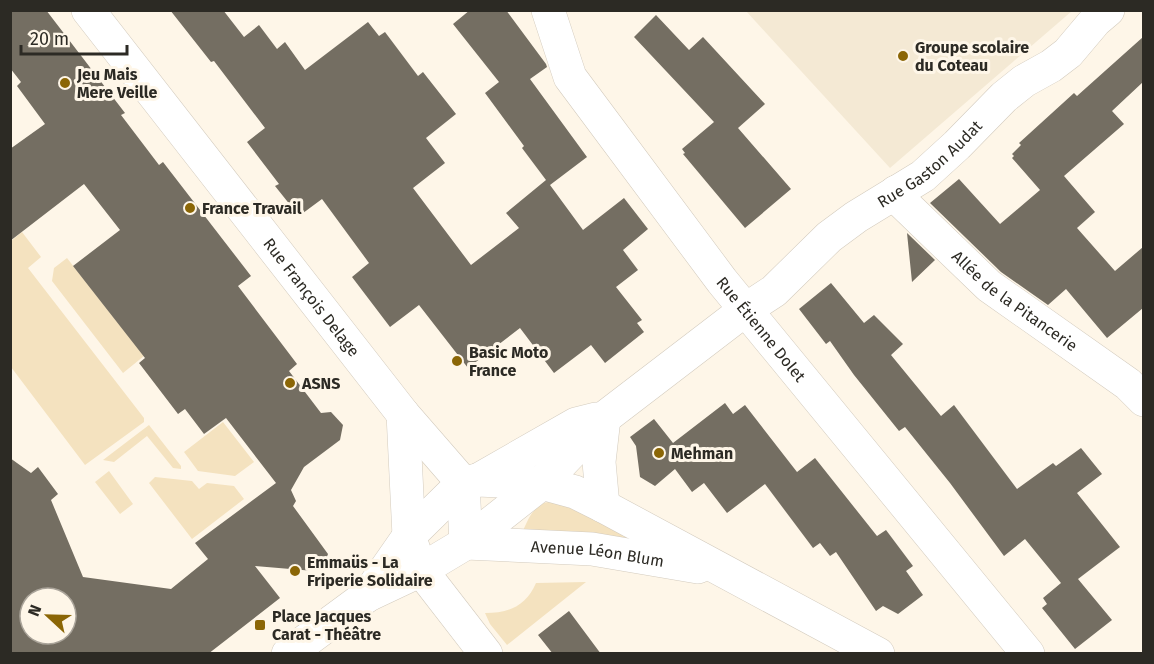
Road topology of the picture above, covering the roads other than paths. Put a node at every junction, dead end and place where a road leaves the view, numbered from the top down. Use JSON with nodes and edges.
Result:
{"nodes":[{"id":1,"x":88,"y":10,"type":"edge"},
{"id":2,"x":548,"y":10,"type":"edge"},
{"id":3,"x":1108,"y":10,"type":"edge"},
{"id":4,"x":896,"y":192,"type":"junction"},
{"id":5,"x":745,"y":310,"type":"junction"},
{"id":6,"x":1143,"y":400,"type":"edge"},
{"id":7,"x":403,"y":414,"type":"junction"},
{"id":8,"x":604,"y":418,"type":"junction"},
{"id":9,"x":470,"y":482,"type":"junction"},
{"id":10,"x":542,"y":483,"type":"junction"},
{"id":11,"x":603,"y":506,"type":"junction"},
{"id":12,"x":409,"y":536,"type":"junction"},
{"id":13,"x":466,"y":543,"type":"junction"},
{"id":14,"x":421,"y":570,"type":"junction"},
{"id":15,"x":727,"y":572,"type":"junction"},
{"id":16,"x":368,"y":595,"type":"junction"},
{"id":17,"x":1000,"y":641,"type":"edge"},
{"id":18,"x":288,"y":654,"type":"edge"},
{"id":19,"x":486,"y":654,"type":"edge"},
{"id":20,"x":878,"y":654,"type":"edge"},
{"id":21,"x":1028,"y":654,"type":"edge"}],
"edges":[{"from":1,"to":7,"type":"street","name":"Rue François Delage"},
{"from":2,"to":5,"type":"street","name":"Rue Étienne Dolet"},
{"from":3,"to":4,"type":"street","name":"Rue Gaston Audat"},
{"from":4,"to":5,"type":"street","name":"Rue Gaston Audat"},
{"from":4,"to":6,"type":"street","name":"Allée de la Pitancerie"},
{"from":5,"to":8,"type":"street","name":"Rue Gaston Audat"},
{"from":5,"to":17,"type":"street","name":"Rue Étienne Dolet"},
{"from":7,"to":9,"type":"street","name":"Rue François Delage"},
{"from":7,"to":12,"type":"street"},
{"from":8,"to":9,"type":"street"},
{"from":8,"to":10,"type":"street","name":"Rue Gaston Audat"},
{"from":8,"to":11,"type":"street"},
{"from":9,"to":10,"type":"street","name":"Avenue Léon Blum"},
{"from":9,"to":12,"type":"street"},
{"from":9,"to":13,"type":"street"},
{"from":10,"to":11,"type":"street","name":"Avenue Léon Blum"},
{"from":10,"to":13,"type":"street","name":"Rue Gaston Audat"},
{"from":11,"to":15,"type":"street","name":"Avenue Léon Blum"},
{"from":12,"to":14,"type":"street"},
{"from":12,"to":16,"type":"street"},
{"from":13,"to":14,"type":"street","name":"Rue Gaston Audat"},
{"from":13,"to":15,"type":"street","name":"Avenue Léon Blum"},
{"from":14,"to":16,"type":"street","name":"Rue Gaston Audat"},
{"from":14,"to":19,"type":"street"},
{"from":15,"to":20,"type":"street","name":"Avenue Léon Blum"},
{"from":16,"to":18,"type":"street"},
{"from":17,"to":21,"type":"street","name":"Rue Étienne Dolet"}]}
